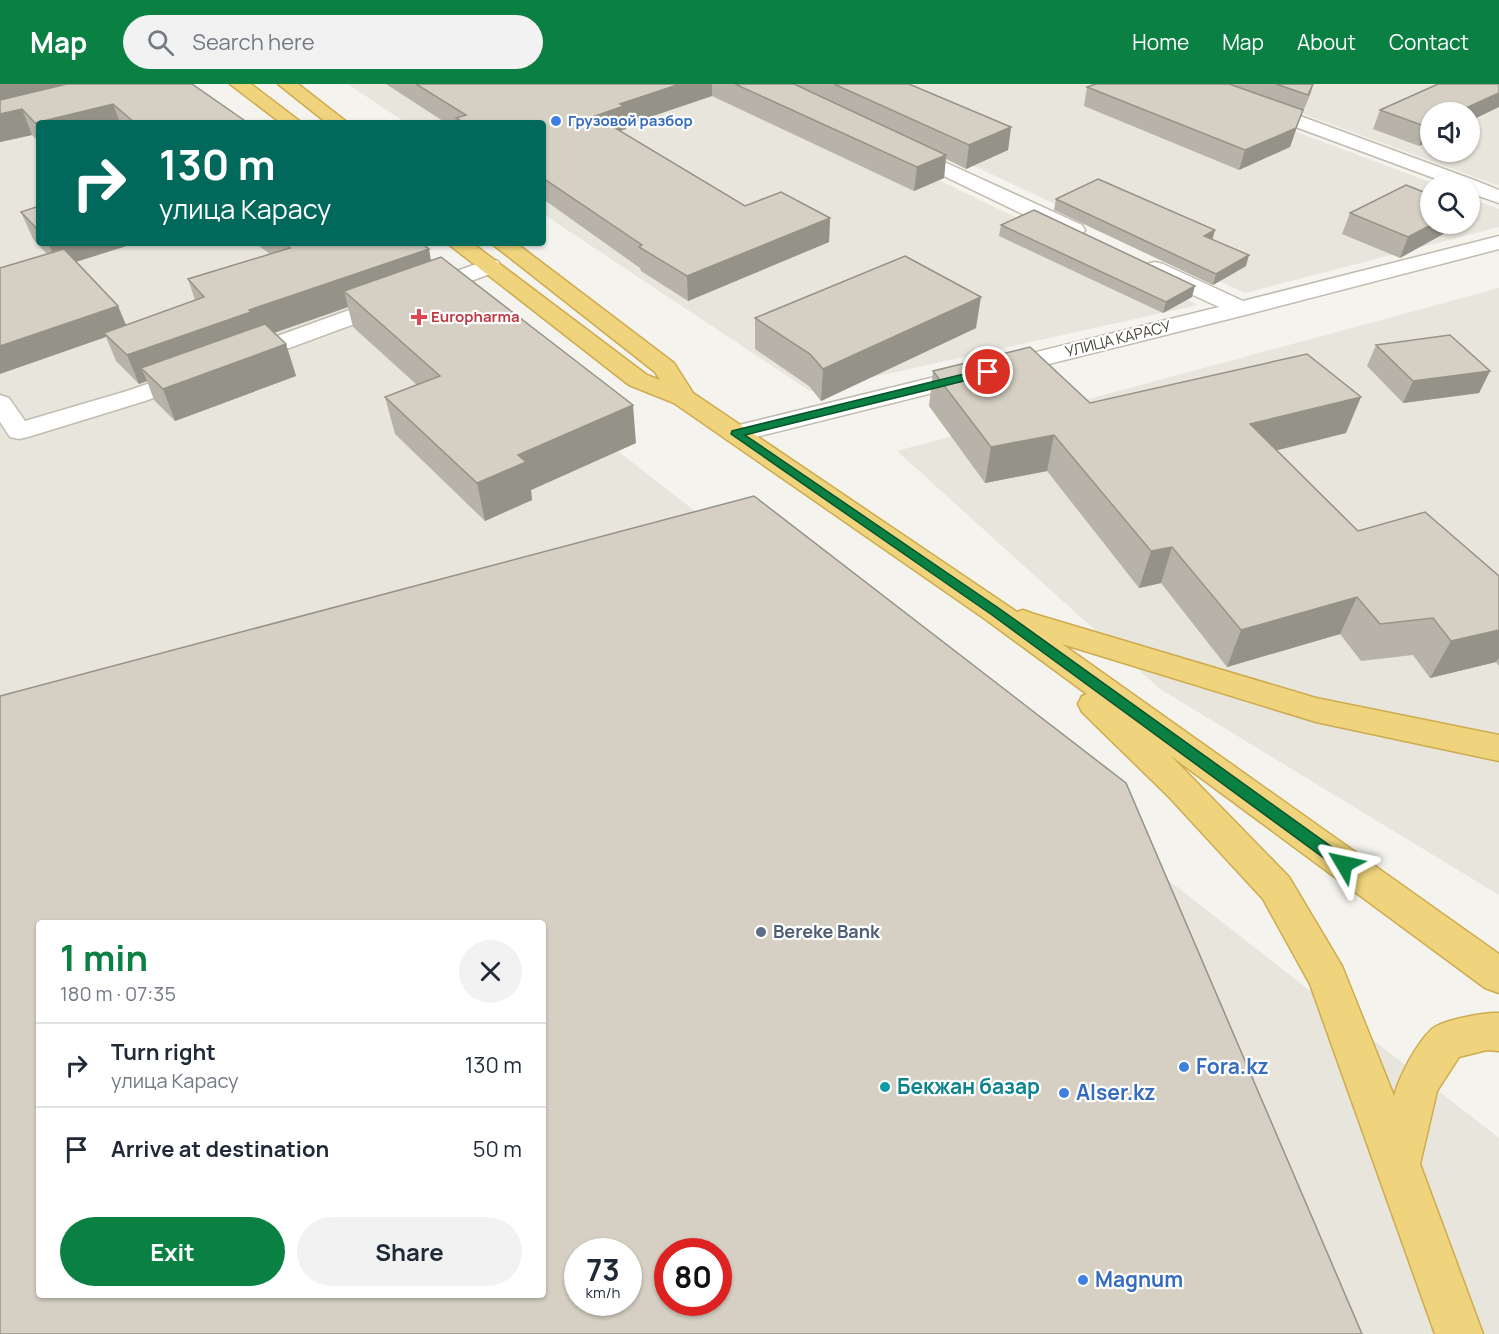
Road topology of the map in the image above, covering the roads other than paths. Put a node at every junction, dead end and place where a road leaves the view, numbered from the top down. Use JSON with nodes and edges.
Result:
{"nodes":[{"id":1,"x":239,"y":84,"type":"edge"},
{"id":2,"x":287,"y":84,"type":"edge"},
{"id":3,"x":1196,"y":84,"type":"edge"},
{"id":4,"x":289,"y":120,"type":"edge"},
{"id":5,"x":335,"y":120,"type":"edge"},
{"id":6,"x":885,"y":140,"type":"edge"},
{"id":7,"x":1438,"y":174,"type":"edge"},
{"id":8,"x":1480,"y":189,"type":"edge"},
{"id":9,"x":1499,"y":196,"type":"edge"},
{"id":10,"x":1090,"y":238,"type":"edge"},
{"id":11,"x":1499,"y":242,"type":"edge"},
{"id":12,"x":462,"y":246,"type":"edge"},
{"id":13,"x":506,"y":246,"type":"edge"},
{"id":14,"x":1133,"y":258,"type":"edge"},
{"id":15,"x":490,"y":266,"type":"junction"},
{"id":16,"x":1241,"y":309,"type":"junction"},
{"id":17,"x":616,"y":329,"type":"junction"},
{"id":18,"x":586,"y":342,"type":"junction"},
{"id":19,"x":683,"y":398,"type":"junction"},
{"id":20,"x":0,"y":403,"type":"edge"},
{"id":21,"x":736,"y":434,"type":"junction"},
{"id":22,"x":996,"y":612,"type":"junction"},
{"id":23,"x":1499,"y":748,"type":"edge"},
{"id":24,"x":1499,"y":976,"type":"edge"},
{"id":25,"x":1499,"y":1032,"type":"edge"},
{"id":26,"x":1398,"y":1164,"type":"junction"},
{"id":27,"x":1459,"y":1334,"type":"edge"}],
"edges":[{"from":1,"to":4,"type":"highway"},
{"from":2,"to":5,"type":"highway"},
{"from":3,"to":7,"type":"street"},
{"from":6,"to":10,"type":"street"},
{"from":8,"to":9,"type":"street"},
{"from":11,"to":16,"type":"street","name":"УЛИЦА КАРАСУ"},
{"from":12,"to":15,"type":"highway"},
{"from":13,"to":17,"type":"highway"},
{"from":14,"to":16,"type":"street"},
{"from":15,"to":18,"type":"highway"},
{"from":15,"to":20,"type":"street"},
{"from":16,"to":21,"type":"street","name":"УЛИЦА КАРАСУ"},
{"from":17,"to":18,"type":"highway"},
{"from":17,"to":19,"type":"highway"},
{"from":18,"to":19,"type":"highway"},
{"from":19,"to":21,"type":"highway"},
{"from":21,"to":22,"type":"highway"},
{"from":22,"to":23,"type":"highway"},
{"from":22,"to":24,"type":"highway"},
{"from":22,"to":26,"type":"highway"},
{"from":25,"to":26,"type":"highway"},
{"from":26,"to":27,"type":"highway"}]}
